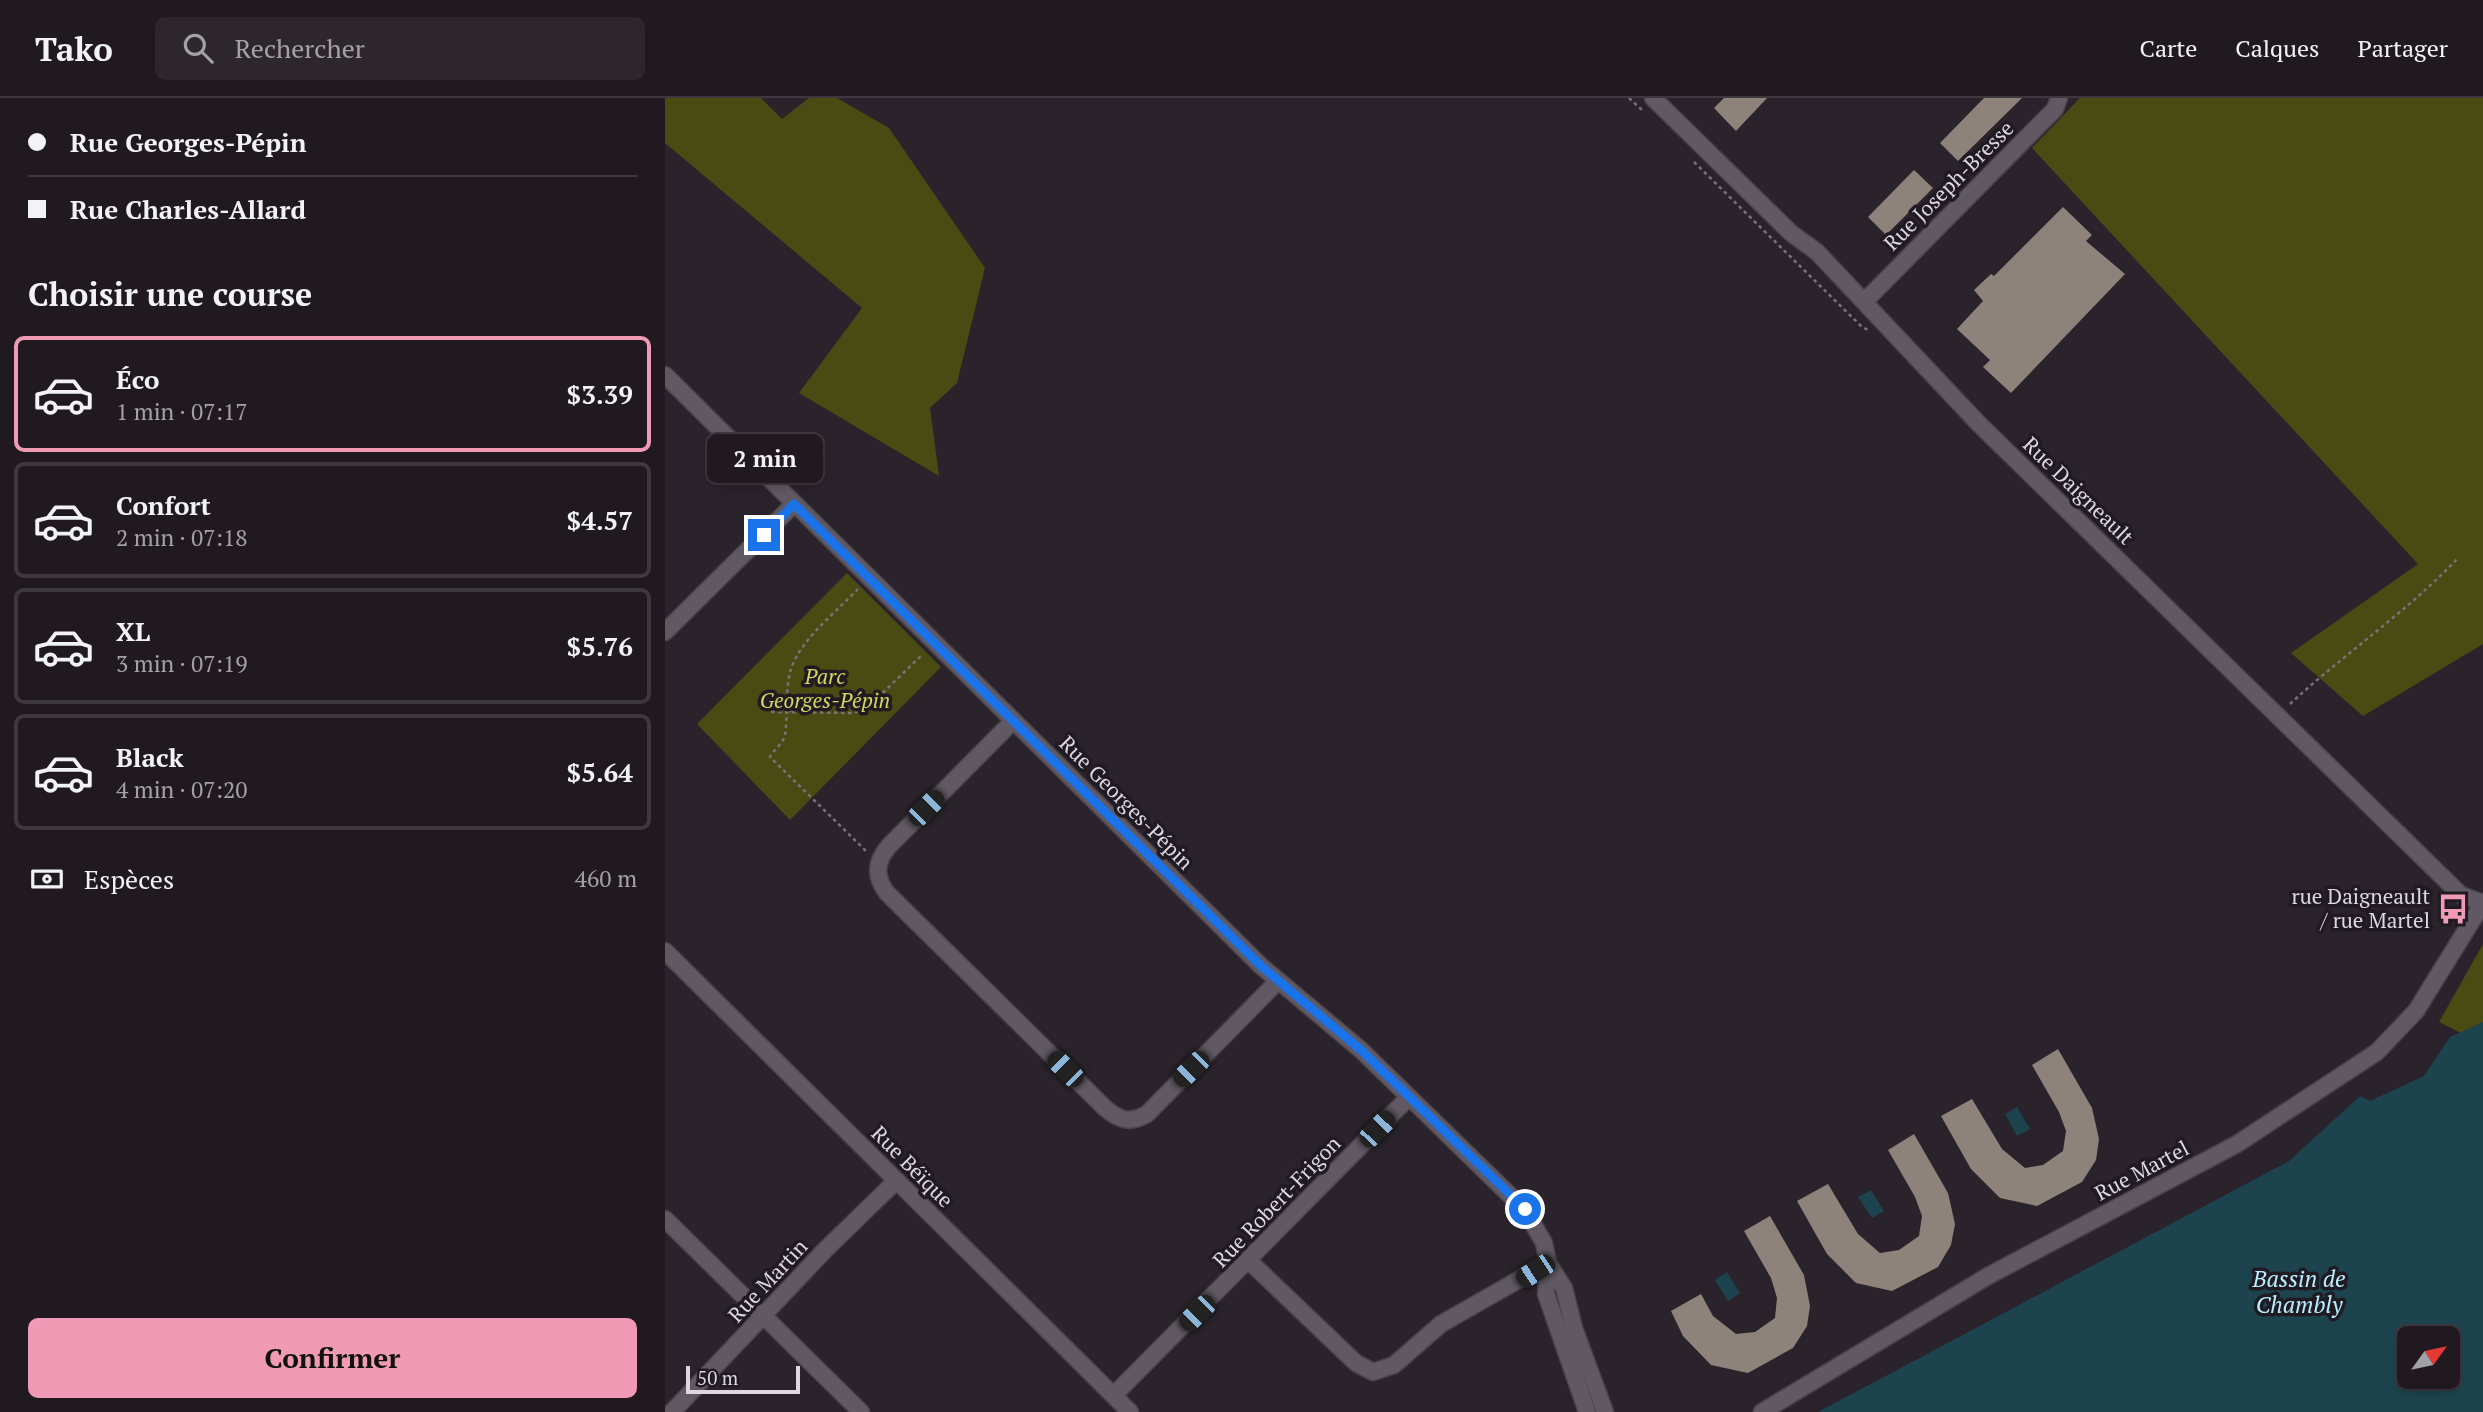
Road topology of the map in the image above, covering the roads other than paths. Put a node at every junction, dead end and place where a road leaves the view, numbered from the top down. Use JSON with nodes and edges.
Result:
{"nodes":[{"id":1,"x":1653,"y":98,"type":"edge"},
{"id":2,"x":2059,"y":98,"type":"edge"},
{"id":3,"x":1865,"y":301,"type":"junction"},
{"id":4,"x":665,"y":375,"type":"edge"},
{"id":5,"x":794,"y":504,"type":"junction"},
{"id":6,"x":665,"y":632,"type":"edge"},
{"id":7,"x":1013,"y":721,"type":"junction"},
{"id":8,"x":2483,"y":903,"type":"edge"},
{"id":9,"x":665,"y":951,"type":"edge"},
{"id":10,"x":1277,"y":982,"type":"junction"},
{"id":11,"x":1409,"y":1097,"type":"junction"},
{"id":12,"x":896,"y":1181,"type":"junction"},
{"id":13,"x":665,"y":1219,"type":"edge"},
{"id":14,"x":1249,"y":1261,"type":"junction"},
{"id":15,"x":1548,"y":1263,"type":"junction"},
{"id":16,"x":764,"y":1316,"type":"junction"},
{"id":17,"x":1114,"y":1395,"type":"junction"},
{"id":18,"x":672,"y":1412,"type":"edge"},
{"id":19,"x":861,"y":1412,"type":"edge"},
{"id":20,"x":1131,"y":1412,"type":"edge"},
{"id":21,"x":1587,"y":1412,"type":"edge"},
{"id":22,"x":1605,"y":1412,"type":"edge"},
{"id":23,"x":1762,"y":1412,"type":"edge"}],
"edges":[{"from":1,"to":3,"type":"street","name":"Rue Daigneault"},
{"from":2,"to":3,"type":"street","name":"Rue Joseph-Bresse"},
{"from":3,"to":8,"type":"street","name":"Rue Daigneault"},
{"from":4,"to":5,"type":"street","name":"Rue Georges-Pépin"},
{"from":5,"to":6,"type":"street"},
{"from":5,"to":7,"type":"street","name":"Rue Georges-Pépin"},
{"from":7,"to":10,"type":"street","name":"Rue Georges-Pépin"},
{"from":7,"to":10,"type":"street"},
{"from":8,"to":23,"type":"street","name":"Rue Martel"},
{"from":9,"to":12,"type":"street","name":"Rue Béïque"},
{"from":10,"to":11,"type":"street","name":"Rue Georges-Pépin"},
{"from":11,"to":14,"type":"street","name":"Rue Robert-Frigon"},
{"from":11,"to":15,"type":"street","name":"Rue Georges-Pépin"},
{"from":12,"to":16,"type":"street","name":"Rue Martin"},
{"from":12,"to":17,"type":"street","name":"Rue Béïque"},
{"from":13,"to":16,"type":"street"},
{"from":14,"to":15,"type":"street"},
{"from":14,"to":17,"type":"street","name":"Rue Robert-Frigon"},
{"from":15,"to":21,"type":"street","name":"Rue Georges-Pépin"},
{"from":15,"to":22,"type":"street","name":"Rue Georges-Pépin"},
{"from":16,"to":18,"type":"street","name":"Rue Martin"},
{"from":16,"to":19,"type":"street"},
{"from":17,"to":20,"type":"street","name":"Rue Béïque"}]}
